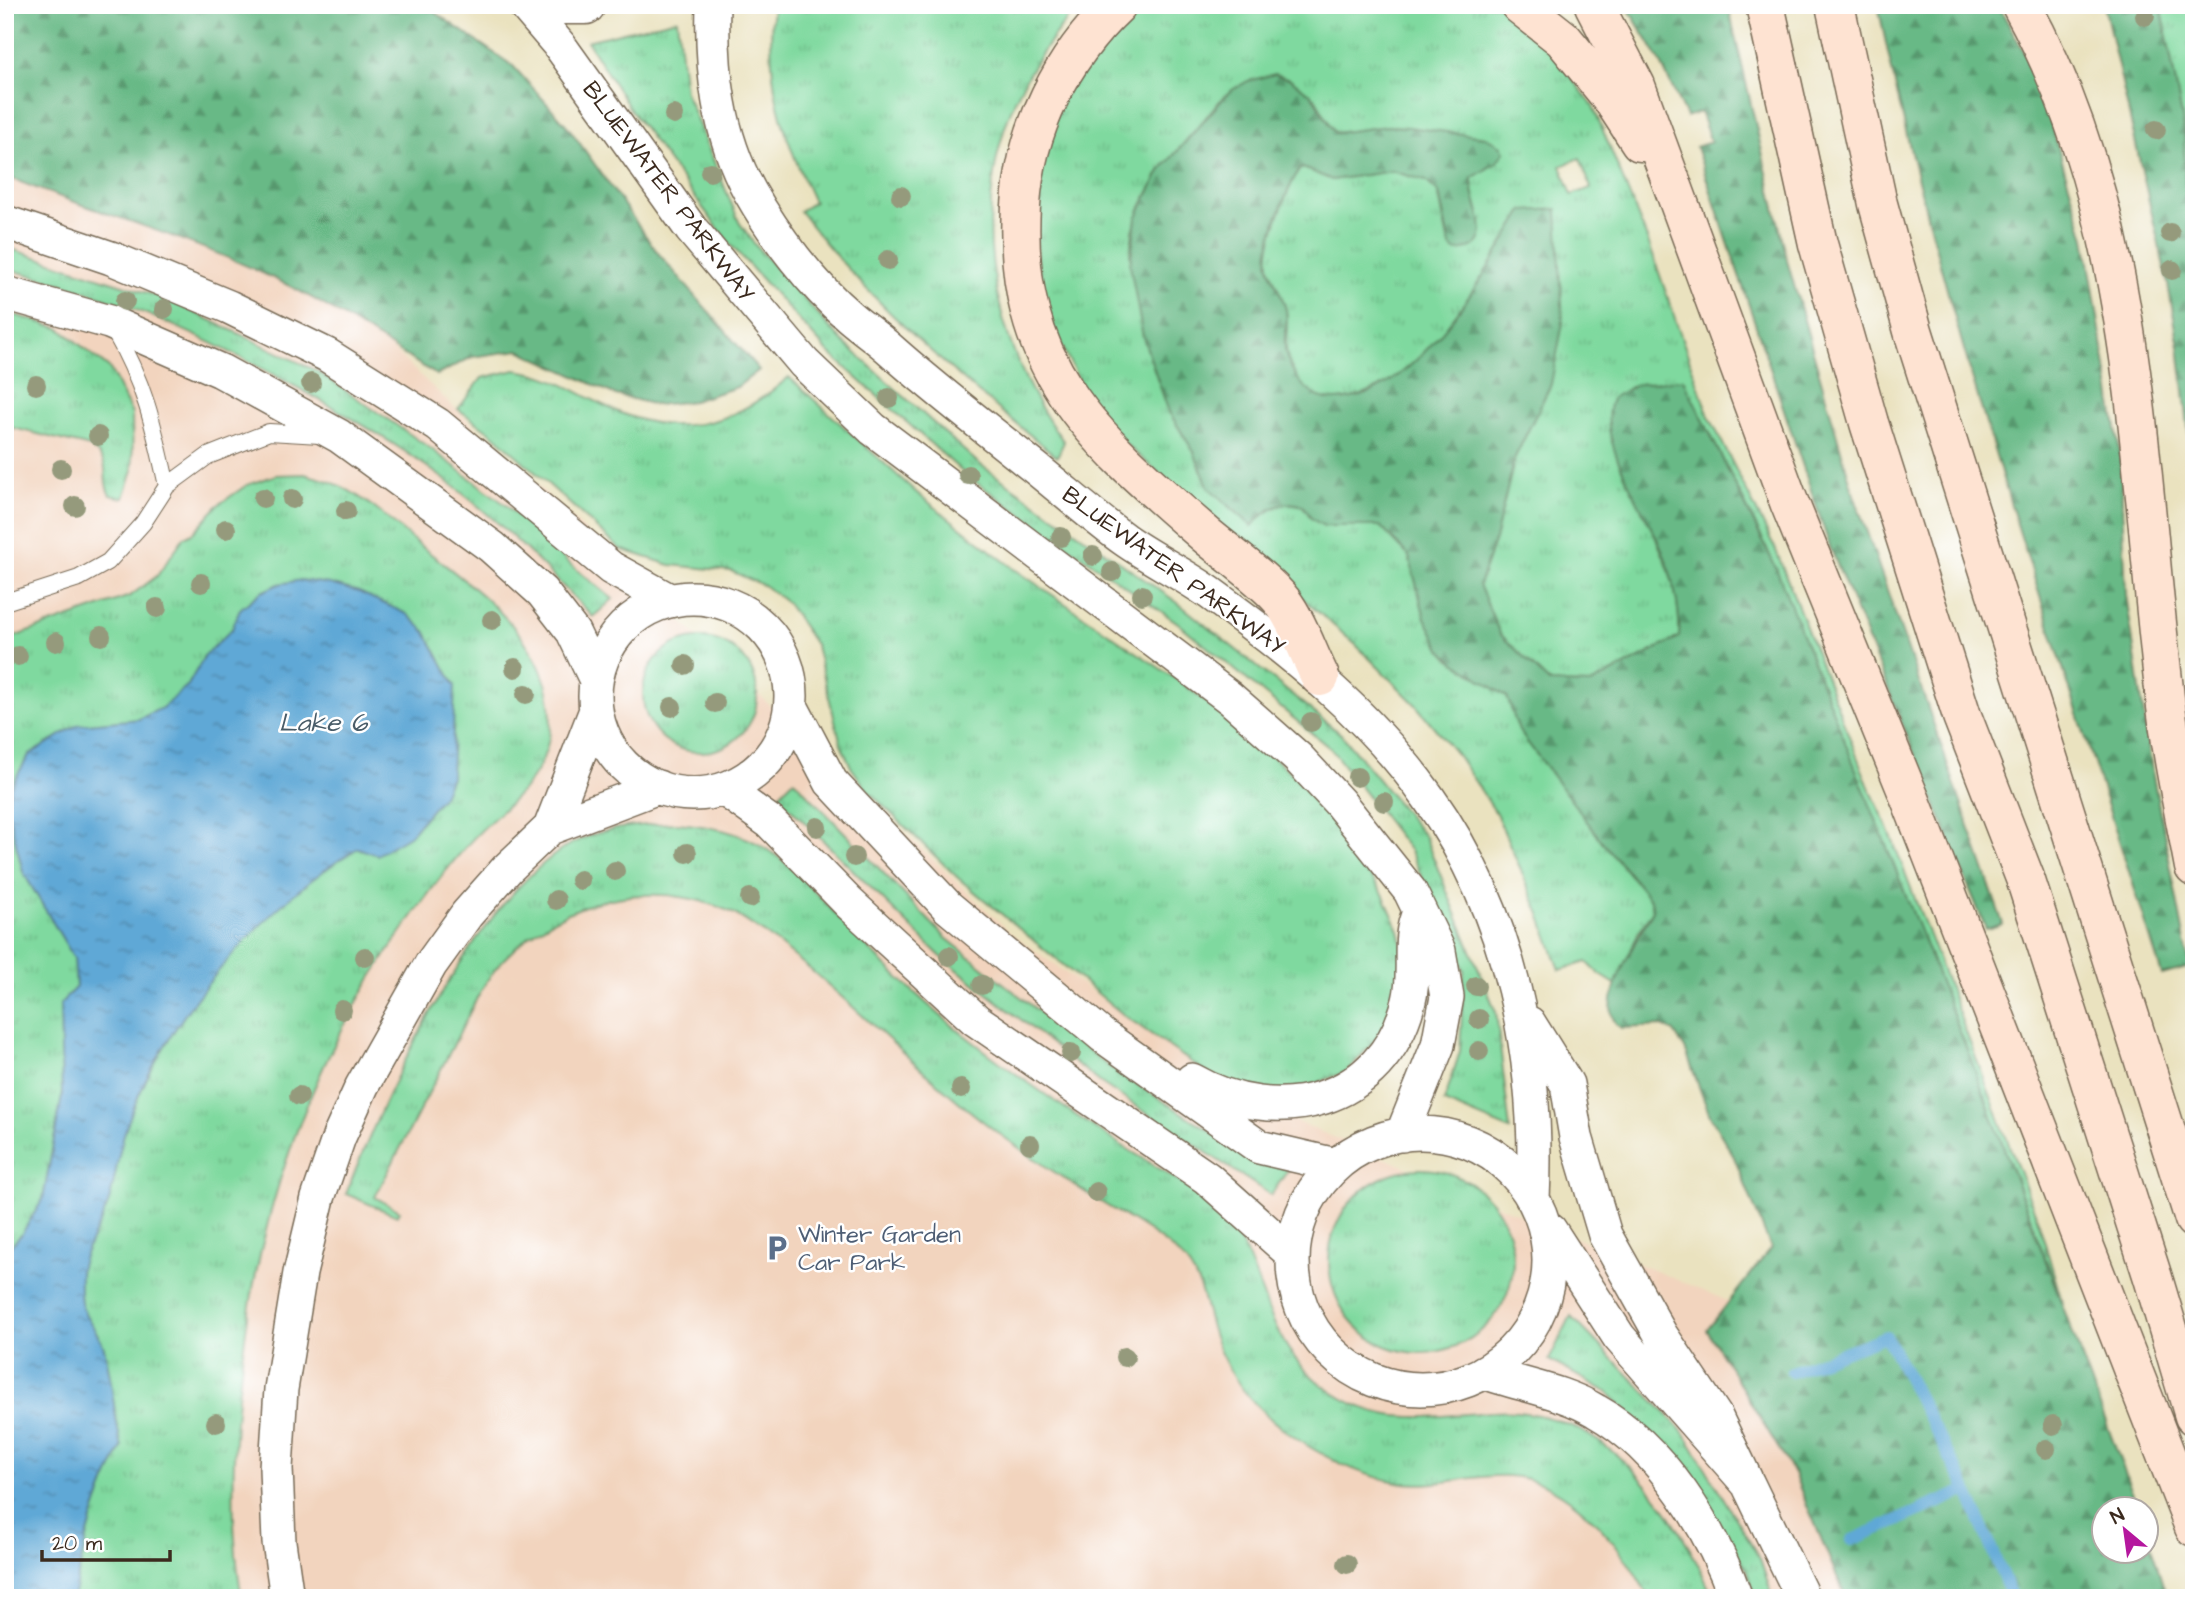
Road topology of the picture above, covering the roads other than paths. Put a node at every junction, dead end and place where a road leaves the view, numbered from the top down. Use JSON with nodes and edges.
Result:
{"nodes":[{"id":1,"x":526,"y":5,"type":"edge"},
{"id":2,"x":547,"y":5,"type":"edge"},
{"id":3,"x":586,"y":5,"type":"edge"},
{"id":4,"x":713,"y":5,"type":"edge"},
{"id":5,"x":1117,"y":5,"type":"edge"},
{"id":6,"x":1520,"y":5,"type":"edge"},
{"id":7,"x":1594,"y":5,"type":"edge"},
{"id":8,"x":1765,"y":5,"type":"edge"},
{"id":9,"x":1835,"y":5,"type":"edge"},
{"id":10,"x":2021,"y":5,"type":"edge"},
{"id":11,"x":1684,"y":208,"type":"junction"},
{"id":12,"x":5,"y":222,"type":"edge"},
{"id":13,"x":5,"y":293,"type":"edge"},
{"id":14,"x":109,"y":322,"type":"junction"},
{"id":15,"x":339,"y":436,"type":"junction"},
{"id":16,"x":167,"y":486,"type":"junction"},
{"id":17,"x":669,"y":600,"type":"junction"},
{"id":18,"x":5,"y":602,"type":"edge"},
{"id":19,"x":1320,"y":677,"type":"junction"},
{"id":20,"x":596,"y":695,"type":"junction"},
{"id":21,"x":791,"y":706,"type":"junction"},
{"id":22,"x":658,"y":787,"type":"junction"},
{"id":23,"x":724,"y":789,"type":"junction"},
{"id":24,"x":550,"y":828,"type":"junction"},
{"id":25,"x":2194,"y":867,"type":"edge"},
{"id":26,"x":1420,"y":911,"type":"junction"},
{"id":27,"x":1520,"y":1009,"type":"junction"},
{"id":28,"x":1147,"y":1067,"type":"junction"},
{"id":29,"x":1402,"y":1135,"type":"junction"},
{"id":30,"x":1336,"y":1166,"type":"junction"},
{"id":31,"x":1537,"y":1207,"type":"junction"},
{"id":32,"x":2194,"y":1219,"type":"edge"},
{"id":33,"x":1292,"y":1254,"type":"junction"},
{"id":34,"x":1484,"y":1372,"type":"junction"},
{"id":35,"x":2194,"y":1416,"type":"edge"},
{"id":36,"x":1748,"y":1484,"type":"junction"},
{"id":37,"x":2194,"y":1527,"type":"edge"},
{"id":38,"x":287,"y":1598,"type":"edge"},
{"id":39,"x":1736,"y":1598,"type":"edge"},
{"id":40,"x":1803,"y":1598,"type":"edge"}],
"edges":[{"from":1,"to":26,"type":"street","name":"BLUEWATER PARKWAY"},
{"from":2,"to":3,"type":"street"},
{"from":4,"to":19,"type":"street","name":"BLUEWATER PARKWAY"},
{"from":5,"to":19,"type":"main road"},
{"from":6,"to":11,"type":"main road"},
{"from":7,"to":11,"type":"main road"},
{"from":8,"to":35,"type":"main road"},
{"from":9,"to":32,"type":"main road"},
{"from":10,"to":25,"type":"main road"},
{"from":11,"to":37,"type":"main road"},
{"from":12,"to":17,"type":"street"},
{"from":13,"to":14,"type":"street"},
{"from":14,"to":15,"type":"street"},
{"from":14,"to":16,"type":"lane"},
{"from":15,"to":16,"type":"lane"},
{"from":15,"to":20,"type":"street"},
{"from":16,"to":18,"type":"lane"},
{"from":17,"to":20,"type":"street"},
{"from":17,"to":21,"type":"street"},
{"from":19,"to":27,"type":"street","name":"BLUEWATER PARKWAY"},
{"from":20,"to":22,"type":"street"},
{"from":20,"to":24,"type":"street"},
{"from":21,"to":23,"type":"street"},
{"from":21,"to":28,"type":"street"},
{"from":22,"to":23,"type":"street"},
{"from":22,"to":24,"type":"street"},
{"from":23,"to":33,"type":"street"},
{"from":24,"to":38,"type":"street"},
{"from":26,"to":28,"type":"street"},
{"from":26,"to":29,"type":"street","name":"BLUEWATER PARKWAY"},
{"from":27,"to":31,"type":"street","name":"BLUEWATER PARKWAY"},
{"from":27,"to":36,"type":"street"},
{"from":28,"to":30,"type":"street"},
{"from":29,"to":30,"type":"street"},
{"from":29,"to":31,"type":"street"},
{"from":30,"to":33,"type":"street"},
{"from":31,"to":34,"type":"street","name":"BLUEWATER PARKWAY"},
{"from":31,"to":36,"type":"street"},
{"from":33,"to":34,"type":"street","name":"BLUEWATER PARKWAY"},
{"from":34,"to":39,"type":"street"},
{"from":36,"to":40,"type":"street"}]}
